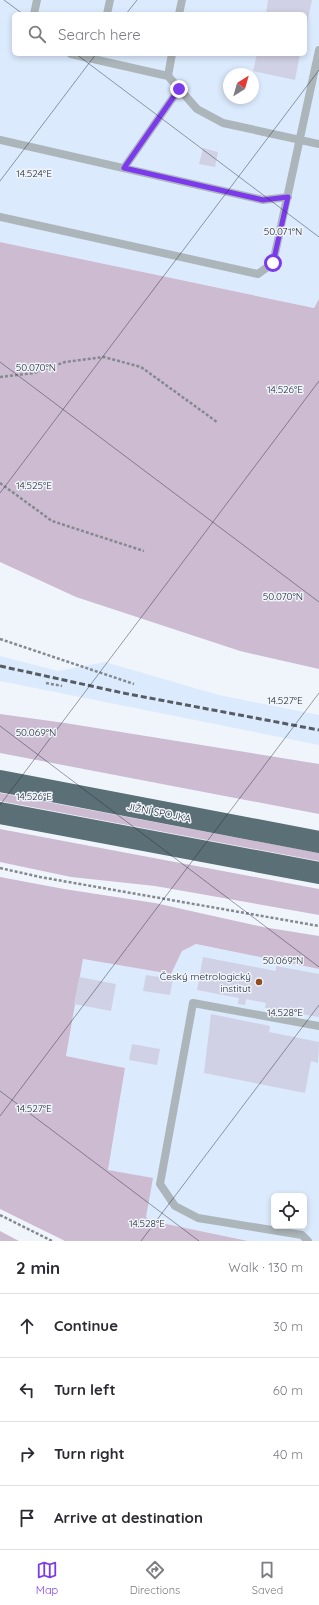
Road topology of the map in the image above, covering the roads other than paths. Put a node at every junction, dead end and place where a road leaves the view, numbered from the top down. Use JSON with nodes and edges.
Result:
{"nodes":[{"id":1,"x":37,"y":0,"type":"edge"},
{"id":2,"x":110,"y":0,"type":"edge"},
{"id":3,"x":182,"y":0,"type":"edge"},
{"id":4,"x":34,"y":12,"type":"edge"},
{"id":5,"x":107,"y":12,"type":"edge"},
{"id":6,"x":179,"y":12,"type":"edge"},
{"id":7,"x":319,"y":50,"type":"edge"},
{"id":8,"x":172,"y":56,"type":"edge"},
{"id":9,"x":98,"y":57,"type":"edge"},
{"id":10,"x":168,"y":76,"type":"junction"},
{"id":11,"x":179,"y":89,"type":"junction"},
{"id":12,"x":0,"y":140,"type":"edge"},
{"id":13,"x":299,"y":140,"type":"junction"},
{"id":14,"x":319,"y":144,"type":"edge"},
{"id":15,"x":124,"y":168,"type":"junction"},
{"id":16,"x":288,"y":197,"type":"junction"},
{"id":17,"x":0,"y":218,"type":"edge"},
{"id":18,"x":0,"y":781,"type":"edge"},
{"id":19,"x":0,"y":813,"type":"edge"},
{"id":20,"x":319,"y":842,"type":"edge"},
{"id":21,"x":319,"y":873,"type":"edge"},
{"id":22,"x":319,"y":1026,"type":"edge"},
{"id":23,"x":308,"y":1241,"type":"edge"}],
"edges":[{"from":1,"to":4,"type":"lane"},
{"from":2,"to":5,"type":"lane"},
{"from":3,"to":6,"type":"lane"},
{"from":7,"to":13,"type":"lane"},
{"from":8,"to":10,"type":"lane"},
{"from":9,"to":10,"type":"lane"},
{"from":10,"to":11,"type":"lane"},
{"from":11,"to":13,"type":"lane"},
{"from":11,"to":15,"type":"lane"},
{"from":12,"to":15,"type":"lane"},
{"from":13,"to":14,"type":"lane"},
{"from":13,"to":16,"type":"lane"},
{"from":15,"to":16,"type":"lane"},
{"from":16,"to":17,"type":"lane"},
{"from":18,"to":20,"type":"highway","name":"JIŽNÍ SPOJKA"},
{"from":19,"to":21,"type":"highway"},
{"from":22,"to":23,"type":"lane"}]}
